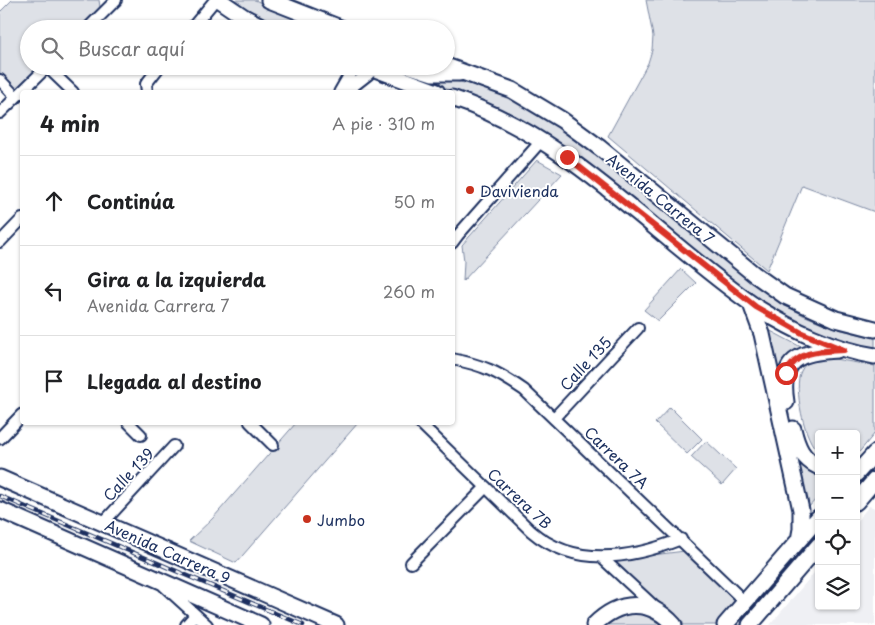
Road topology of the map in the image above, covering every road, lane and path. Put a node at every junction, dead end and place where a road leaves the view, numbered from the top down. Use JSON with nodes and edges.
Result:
{"nodes":[{"id":1,"x":116,"y":0,"type":"edge"},
{"id":2,"x":215,"y":0,"type":"edge"},
{"id":3,"x":219,"y":0,"type":"edge"},
{"id":4,"x":268,"y":0,"type":"edge"},
{"id":5,"x":107,"y":5,"type":"edge"},
{"id":6,"x":94,"y":20,"type":"edge"},
{"id":7,"x":198,"y":20,"type":"edge"},
{"id":8,"x":250,"y":20,"type":"edge"},
{"id":9,"x":320,"y":20,"type":"edge"},
{"id":10,"x":455,"y":69,"type":"edge"},
{"id":11,"x":455,"y":73,"type":"edge"},
{"id":12,"x":465,"y":73,"type":"junction"},
{"id":13,"x":39,"y":75,"type":"edge"},
{"id":14,"x":55,"y":75,"type":"edge"},
{"id":15,"x":153,"y":75,"type":"edge"},
{"id":16,"x":350,"y":75,"type":"edge"},
{"id":17,"x":367,"y":75,"type":"edge"},
{"id":18,"x":391,"y":75,"type":"edge"},
{"id":19,"x":0,"y":80,"type":"edge"},
{"id":20,"x":23,"y":90,"type":"edge"},
{"id":21,"x":71,"y":90,"type":"edge"},
{"id":22,"x":147,"y":90,"type":"edge"},
{"id":23,"x":341,"y":90,"type":"edge"},
{"id":24,"x":348,"y":90,"type":"edge"},
{"id":25,"x":432,"y":90,"type":"edge"},
{"id":26,"x":20,"y":93,"type":"edge"},
{"id":27,"x":16,"y":97,"type":"junction"},
{"id":28,"x":455,"y":99,"type":"edge"},
{"id":29,"x":0,"y":113,"type":"edge"},
{"id":30,"x":542,"y":140,"type":"junction"},
{"id":31,"x":20,"y":221,"type":"edge"},
{"id":32,"x":455,"y":240,"type":"edge"},
{"id":33,"x":0,"y":242,"type":"edge"},
{"id":34,"x":751,"y":304,"type":"junction"},
{"id":35,"x":638,"y":328,"type":"dead end"},
{"id":36,"x":875,"y":329,"type":"edge"},
{"id":37,"x":844,"y":350,"type":"junction"},
{"id":38,"x":875,"y":356,"type":"edge"},
{"id":39,"x":455,"y":360,"type":"edge"},
{"id":40,"x":20,"y":417,"type":"edge"},
{"id":41,"x":554,"y":418,"type":"junction"},
{"id":42,"x":131,"y":425,"type":"edge"},
{"id":43,"x":253,"y":425,"type":"edge"},
{"id":44,"x":422,"y":425,"type":"edge"},
{"id":45,"x":141,"y":435,"type":"dead end"},
{"id":46,"x":0,"y":438,"type":"edge"},
{"id":47,"x":273,"y":445,"type":"dead end"},
{"id":48,"x":174,"y":446,"type":"dead end"},
{"id":49,"x":875,"y":452,"type":"edge"},
{"id":50,"x":815,"y":464,"type":"edge"},
{"id":51,"x":860,"y":469,"type":"edge"},
{"id":52,"x":0,"y":478,"type":"edge"},
{"id":53,"x":875,"y":480,"type":"edge"},
{"id":54,"x":486,"y":487,"type":"junction"},
{"id":55,"x":865,"y":496,"type":"edge"},
{"id":56,"x":0,"y":510,"type":"edge"},
{"id":57,"x":816,"y":520,"type":"edge"},
{"id":58,"x":103,"y":523,"type":"junction"},
{"id":59,"x":680,"y":539,"type":"junction"},
{"id":60,"x":799,"y":540,"type":"junction"},
{"id":61,"x":815,"y":550,"type":"edge"},
{"id":62,"x":602,"y":556,"type":"junction"},
{"id":63,"x":411,"y":563,"type":"dead end"},
{"id":64,"x":156,"y":579,"type":"junction"},
{"id":65,"x":745,"y":602,"type":"junction"},
{"id":66,"x":660,"y":611,"type":"junction"},
{"id":67,"x":195,"y":614,"type":"junction"},
{"id":68,"x":186,"y":625,"type":"edge"},
{"id":69,"x":207,"y":625,"type":"edge"},
{"id":70,"x":261,"y":625,"type":"edge"},
{"id":71,"x":336,"y":625,"type":"edge"},
{"id":72,"x":594,"y":625,"type":"edge"},
{"id":73,"x":674,"y":625,"type":"edge"},
{"id":74,"x":725,"y":625,"type":"edge"},
{"id":75,"x":750,"y":625,"type":"edge"}],
"edges":[{"from":1,"to":5,"type":"street"},
{"from":2,"to":7,"type":"street"},
{"from":3,"to":8,"type":"main road"},
{"from":4,"to":9,"type":"main road"},
{"from":5,"to":6,"type":"street"},
{"from":10,"to":12,"type":"main road","name":"Avenida Carrera 7"},
{"from":11,"to":12,"type":"main road"},
{"from":12,"to":36,"type":"main road","name":"Avenida Carrera 7"},
{"from":13,"to":20,"type":"street"},
{"from":14,"to":21,"type":"street"},
{"from":15,"to":22,"type":"street"},
{"from":16,"to":23,"type":"street"},
{"from":17,"to":24,"type":"street"},
{"from":18,"to":25,"type":"main road"},
{"from":19,"to":27,"type":"street"},
{"from":26,"to":27,"type":"street"},
{"from":27,"to":29,"type":"street"},
{"from":28,"to":30,"type":"main road","name":"Avenida Carrera 7"},
{"from":30,"to":32,"type":"street"},
{"from":30,"to":34,"type":"main road","name":"Avenida Carrera 7"},
{"from":31,"to":33,"type":"street"},
{"from":34,"to":37,"type":"main road","name":"Avenida Carrera 7"},
{"from":34,"to":60,"type":"main road"},
{"from":35,"to":41,"type":"street","name":"Calle 135"},
{"from":37,"to":38,"type":"main road","name":"Avenida Carrera 7"},
{"from":37,"to":50,"type":"main road"},
{"from":39,"to":41,"type":"street","name":"Carrera 7A"},
{"from":40,"to":46,"type":"street"},
{"from":41,"to":59,"type":"street","name":"Carrera 7A"},
{"from":42,"to":45,"type":"street"},
{"from":43,"to":47,"type":"street"},
{"from":44,"to":54,"type":"street","name":"Carrera 7B"},
{"from":48,"to":58,"type":"street","name":"Calle 139"},
{"from":49,"to":51,"type":"main road"},
{"from":52,"to":58,"type":"main road","name":"Avenida Carrera 9"},
{"from":53,"to":55,"type":"main road"},
{"from":54,"to":62,"type":"street","name":"Carrera 7B"},
{"from":54,"to":63,"type":"street"},
{"from":56,"to":64,"type":"main road","name":"Avenida Carrera 9"},
{"from":57,"to":60,"type":"main road"},
{"from":58,"to":71,"type":"main road","name":"Avenida Carrera 9"},
{"from":59,"to":62,"type":"street","name":"Carrera 7B"},
{"from":59,"to":65,"type":"street","name":"Carrera 7A"},
{"from":60,"to":65,"type":"main road"},
{"from":61,"to":75,"type":"main road"},
{"from":62,"to":66,"type":"street"},
{"from":64,"to":67,"type":"street"},
{"from":64,"to":70,"type":"main road","name":"Avenida Carrera 9"},
{"from":65,"to":74,"type":"main road"},
{"from":66,"to":72,"type":"main road"},
{"from":66,"to":73,"type":"main road"},
{"from":67,"to":68,"type":"street"},
{"from":67,"to":69,"type":"street"}]}
